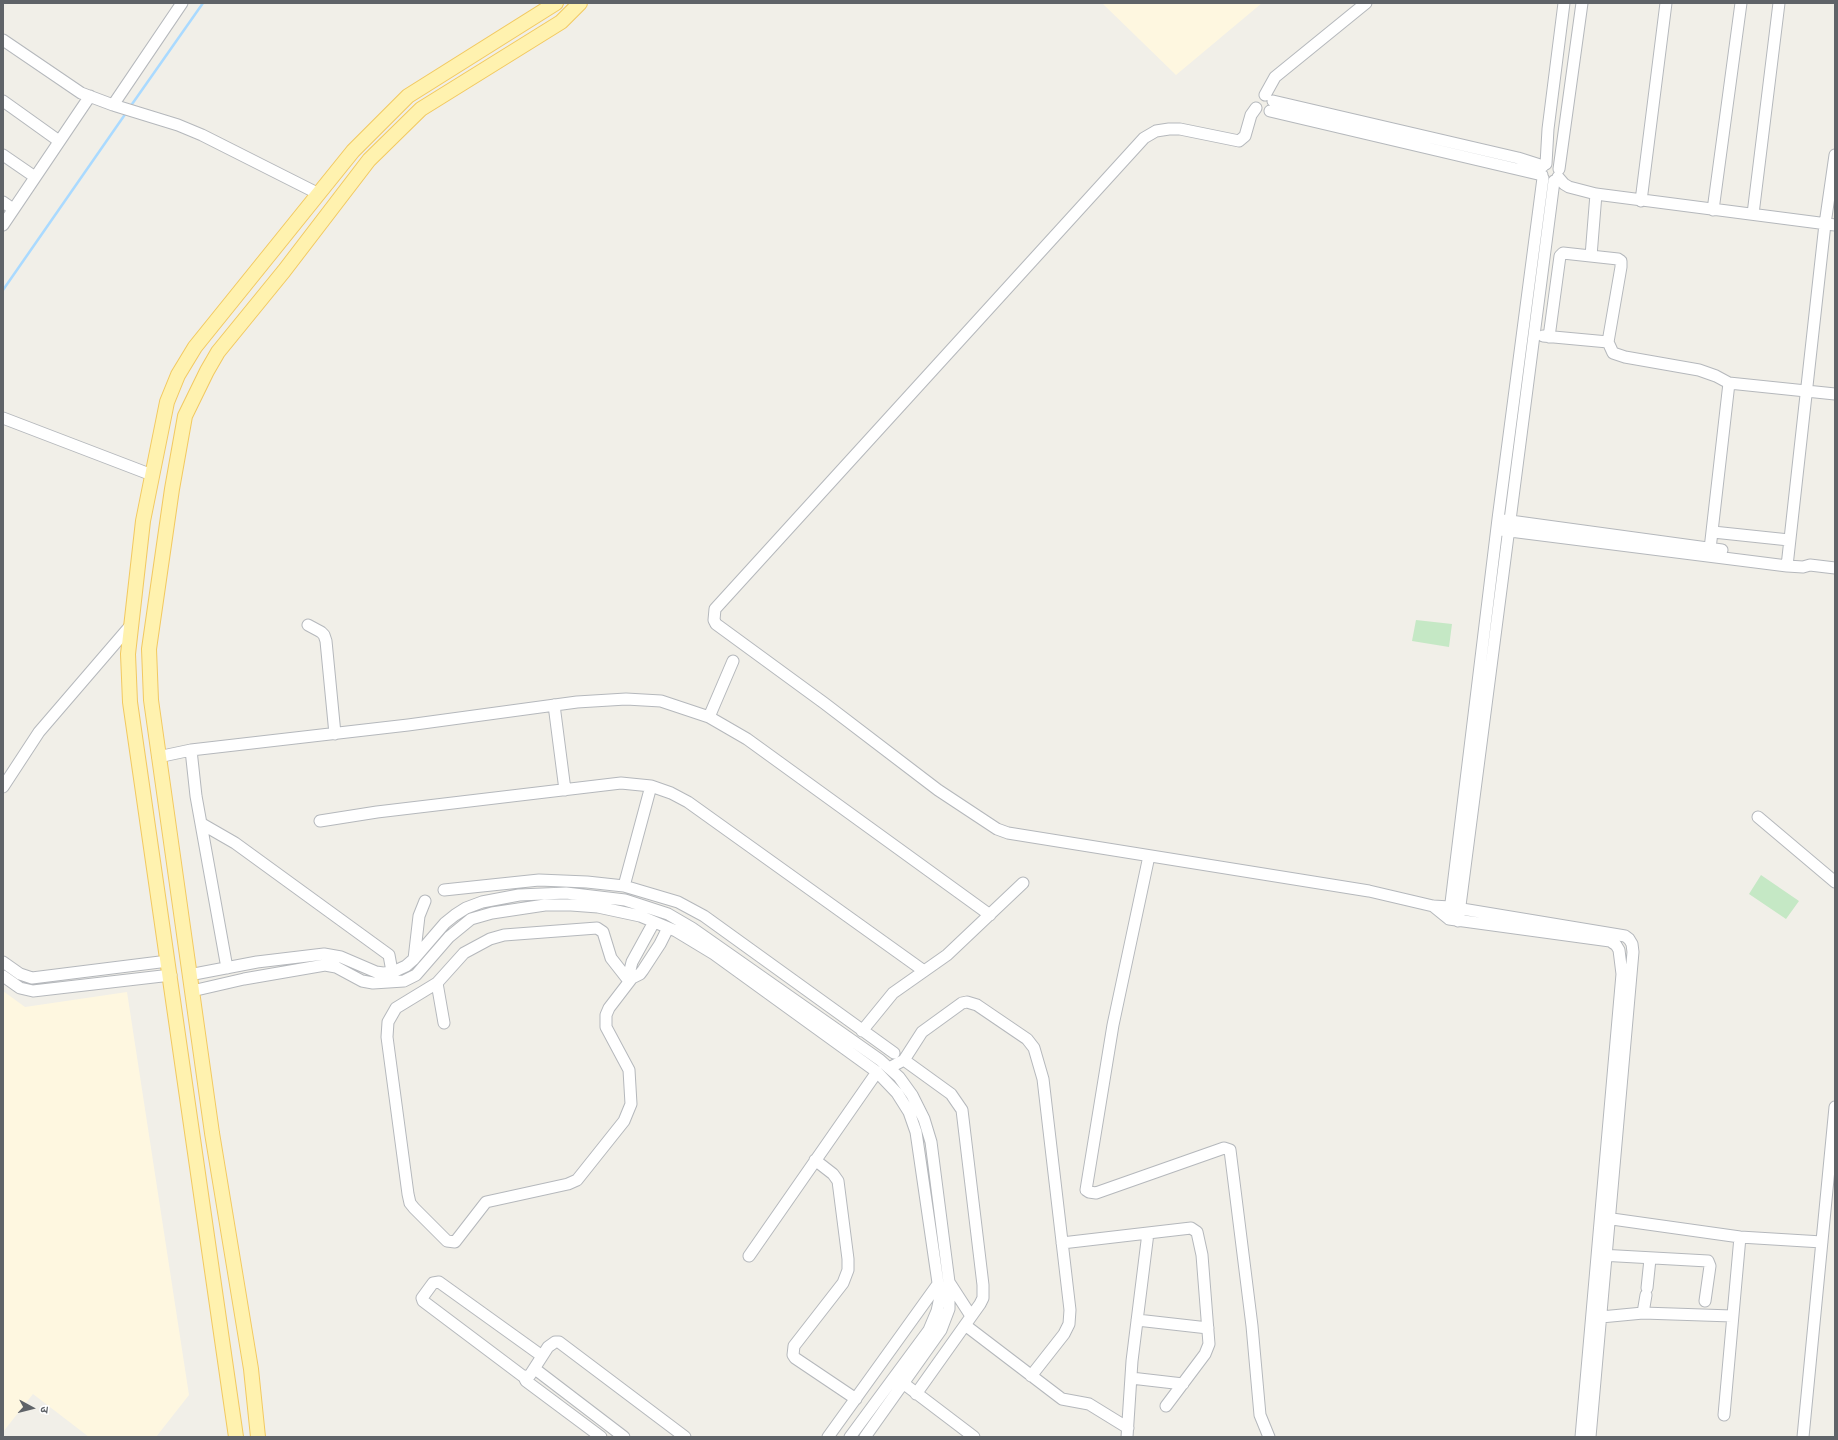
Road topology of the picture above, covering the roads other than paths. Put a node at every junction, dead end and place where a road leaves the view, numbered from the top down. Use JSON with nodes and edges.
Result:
{"nodes":[{"id":1,"x":182,"y":3,"type":"edge"},
{"id":2,"x":556,"y":3,"type":"edge"},
{"id":3,"x":580,"y":3,"type":"edge"},
{"id":4,"x":1366,"y":3,"type":"edge"},
{"id":5,"x":1564,"y":3,"type":"edge"},
{"id":6,"x":1582,"y":3,"type":"edge"},
{"id":7,"x":1666,"y":3,"type":"edge"},
{"id":8,"x":1741,"y":3,"type":"edge"},
{"id":9,"x":1779,"y":3,"type":"edge"},
{"id":10,"x":3,"y":40,"type":"edge"},
{"id":11,"x":456,"y":66,"type":"junction"},
{"id":12,"x":467,"y":80,"type":"junction"},
{"id":13,"x":90,"y":96,"type":"junction"},
{"id":14,"x":3,"y":101,"type":"edge"},
{"id":15,"x":1269,"y":102,"type":"junction"},
{"id":16,"x":118,"y":107,"type":"junction"},
{"id":17,"x":1256,"y":108,"type":"junction"},
{"id":18,"x":60,"y":141,"type":"junction"},
{"id":19,"x":3,"y":155,"type":"edge"},
{"id":20,"x":1835,"y":155,"type":"edge"},
{"id":21,"x":1543,"y":171,"type":"junction"},
{"id":22,"x":1557,"y":175,"type":"junction"},
{"id":23,"x":35,"y":177,"type":"junction"},
{"id":24,"x":319,"y":194,"type":"junction"},
{"id":25,"x":1596,"y":194,"type":"junction"},
{"id":26,"x":1641,"y":201,"type":"junction"},
{"id":27,"x":3,"y":202,"type":"edge"},
{"id":28,"x":13,"y":210,"type":"junction"},
{"id":29,"x":1713,"y":210,"type":"junction"},
{"id":30,"x":1753,"y":214,"type":"junction"},
{"id":31,"x":3,"y":224,"type":"edge"},
{"id":32,"x":1830,"y":225,"type":"edge"},
{"id":33,"x":1591,"y":256,"type":"junction"},
{"id":34,"x":1523,"y":334,"type":"junction"},
{"id":35,"x":1535,"y":336,"type":"junction"},
{"id":36,"x":1549,"y":337,"type":"junction"},
{"id":37,"x":1608,"y":342,"type":"junction"},
{"id":38,"x":1729,"y":383,"type":"junction"},
{"id":39,"x":1808,"y":390,"type":"junction"},
{"id":40,"x":1835,"y":394,"type":"edge"},
{"id":41,"x":3,"y":418,"type":"edge"},
{"id":42,"x":152,"y":475,"type":"junction"},
{"id":43,"x":1498,"y":524,"type":"junction"},
{"id":44,"x":1509,"y":526,"type":"junction"},
{"id":45,"x":1713,"y":532,"type":"junction"},
{"id":46,"x":1789,"y":540,"type":"junction"},
{"id":47,"x":1710,"y":548,"type":"junction"},
{"id":48,"x":1788,"y":563,"type":"junction"},
{"id":49,"x":1835,"y":568,"type":"edge"},
{"id":50,"x":131,"y":625,"type":"junction"},
{"id":51,"x":308,"y":625,"type":"dead end"},
{"id":52,"x":733,"y":661,"type":"dead end"},
{"id":53,"x":151,"y":700,"type":"junction"},
{"id":54,"x":130,"y":702,"type":"junction"},
{"id":55,"x":554,"y":705,"type":"junction"},
{"id":56,"x":709,"y":717,"type":"junction"},
{"id":57,"x":335,"y":734,"type":"junction"},
{"id":58,"x":191,"y":750,"type":"junction"},
{"id":59,"x":158,"y":758,"type":"junction"},
{"id":60,"x":652,"y":786,"type":"junction"},
{"id":61,"x":3,"y":787,"type":"edge"},
{"id":62,"x":565,"y":790,"type":"junction"},
{"id":63,"x":1758,"y":817,"type":"dead end"},
{"id":64,"x":320,"y":821,"type":"dead end"},
{"id":65,"x":202,"y":824,"type":"junction"},
{"id":66,"x":1149,"y":856,"type":"junction"},
{"id":67,"x":1835,"y":882,"type":"edge"},
{"id":68,"x":1023,"y":883,"type":"dead end"},
{"id":69,"x":624,"y":886,"type":"junction"},
{"id":70,"x":444,"y":890,"type":"dead end"},
{"id":71,"x":425,"y":901,"type":"dead end"},
{"id":72,"x":619,"y":905,"type":"junction"},
{"id":73,"x":1433,"y":906,"type":"junction"},
{"id":74,"x":1455,"y":908,"type":"junction"},
{"id":75,"x":668,"y":914,"type":"junction"},
{"id":76,"x":990,"y":915,"type":"junction"},
{"id":77,"x":1453,"y":920,"type":"junction"},
{"id":78,"x":661,"y":925,"type":"junction"},
{"id":79,"x":414,"y":959,"type":"junction"},
{"id":80,"x":3,"y":962,"type":"edge"},
{"id":81,"x":242,"y":965,"type":"junction"},
{"id":82,"x":169,"y":968,"type":"junction"},
{"id":83,"x":227,"y":968,"type":"junction"},
{"id":84,"x":924,"y":971,"type":"junction"},
{"id":85,"x":189,"y":975,"type":"junction"},
{"id":86,"x":3,"y":976,"type":"edge"},
{"id":87,"x":393,"y":977,"type":"junction"},
{"id":88,"x":32,"y":978,"type":"junction"},
{"id":89,"x":244,"y":979,"type":"junction"},
{"id":90,"x":630,"y":979,"type":"junction"},
{"id":91,"x":437,"y":983,"type":"junction"},
{"id":92,"x":33,"y":991,"type":"junction"},
{"id":93,"x":192,"y":991,"type":"junction"},
{"id":94,"x":444,"y":1023,"type":"dead end"},
{"id":95,"x":862,"y":1031,"type":"junction"},
{"id":96,"x":851,"y":1046,"type":"junction"},
{"id":97,"x":894,"y":1053,"type":"dead end"},
{"id":98,"x":904,"y":1060,"type":"junction"},
{"id":99,"x":889,"y":1068,"type":"junction"},
{"id":100,"x":877,"y":1072,"type":"junction"},
{"id":101,"x":1835,"y":1107,"type":"edge"},
{"id":102,"x":815,"y":1160,"type":"junction"},
{"id":103,"x":1605,"y":1218,"type":"junction"},
{"id":104,"x":1148,"y":1233,"type":"junction"},
{"id":105,"x":1740,"y":1237,"type":"junction"},
{"id":106,"x":1822,"y":1242,"type":"junction"},
{"id":107,"x":1062,"y":1243,"type":"junction"},
{"id":108,"x":1601,"y":1255,"type":"junction"},
{"id":109,"x":748,"y":1256,"type":"dead end"},
{"id":110,"x":1650,"y":1259,"type":"junction"},
{"id":111,"x":943,"y":1283,"type":"junction"},
{"id":112,"x":1705,"y":1301,"type":"dead end"},
{"id":113,"x":1643,"y":1313,"type":"junction"},
{"id":114,"x":1732,"y":1316,"type":"junction"},
{"id":115,"x":1601,"y":1317,"type":"junction"},
{"id":116,"x":968,"y":1320,"type":"junction"},
{"id":117,"x":1137,"y":1320,"type":"junction"},
{"id":118,"x":1208,"y":1328,"type":"junction"},
{"id":119,"x":542,"y":1356,"type":"junction"},
{"id":120,"x":535,"y":1369,"type":"junction"},
{"id":121,"x":1031,"y":1376,"type":"junction"},
{"id":122,"x":524,"y":1377,"type":"junction"},
{"id":123,"x":1131,"y":1378,"type":"junction"},
{"id":124,"x":903,"y":1383,"type":"junction"},
{"id":125,"x":1183,"y":1384,"type":"junction"},
{"id":126,"x":916,"y":1394,"type":"junction"},
{"id":127,"x":856,"y":1399,"type":"junction"},
{"id":128,"x":1166,"y":1406,"type":"dead end"},
{"id":129,"x":1724,"y":1415,"type":"dead end"},
{"id":130,"x":1128,"y":1433,"type":"edge"},
{"id":131,"x":236,"y":1437,"type":"edge"},
{"id":132,"x":258,"y":1437,"type":"edge"},
{"id":133,"x":601,"y":1437,"type":"edge"},
{"id":134,"x":624,"y":1437,"type":"edge"},
{"id":135,"x":685,"y":1437,"type":"edge"},
{"id":136,"x":828,"y":1437,"type":"edge"},
{"id":137,"x":850,"y":1437,"type":"edge"},
{"id":138,"x":865,"y":1437,"type":"edge"},
{"id":139,"x":974,"y":1437,"type":"edge"},
{"id":140,"x":1269,"y":1437,"type":"edge"},
{"id":141,"x":1581,"y":1437,"type":"edge"},
{"id":142,"x":1590,"y":1437,"type":"edge"},
{"id":143,"x":1803,"y":1437,"type":"edge"}],
"edges":[{"from":1,"to":16,"type":"street"},
{"from":2,"to":11,"type":"main road"},
{"from":3,"to":12,"type":"main road"},
{"from":4,"to":15,"type":"street"},
{"from":5,"to":21,"type":"street"},
{"from":6,"to":22,"type":"street"},
{"from":7,"to":26,"type":"street"},
{"from":8,"to":29,"type":"street"},
{"from":9,"to":30,"type":"street"},
{"from":10,"to":13,"type":"street"},
{"from":11,"to":12,"type":"main road"},
{"from":11,"to":24,"type":"main road"},
{"from":12,"to":53,"type":"main road"},
{"from":13,"to":16,"type":"street"},
{"from":13,"to":18,"type":"street"},
{"from":14,"to":18,"type":"street"},
{"from":15,"to":17,"type":"street"},
{"from":15,"to":17,"type":"street"},
{"from":15,"to":21,"type":"street"},
{"from":16,"to":24,"type":"street"},
{"from":17,"to":66,"type":"street"},
{"from":18,"to":23,"type":"street"},
{"from":19,"to":23,"type":"street"},
{"from":20,"to":32,"type":"street"},
{"from":21,"to":22,"type":"street"},
{"from":21,"to":22,"type":"street"},
{"from":21,"to":34,"type":"street"},
{"from":22,"to":25,"type":"street"},
{"from":22,"to":35,"type":"street"},
{"from":23,"to":28,"type":"street"},
{"from":24,"to":42,"type":"main road"},
{"from":25,"to":26,"type":"street"},
{"from":25,"to":33,"type":"street"},
{"from":26,"to":29,"type":"street"},
{"from":27,"to":28,"type":"street"},
{"from":28,"to":31,"type":"street"},
{"from":29,"to":30,"type":"street"},
{"from":30,"to":32,"type":"street"},
{"from":32,"to":39,"type":"street"},
{"from":33,"to":36,"type":"street"},
{"from":33,"to":37,"type":"street"},
{"from":34,"to":35,"type":"street"},
{"from":34,"to":43,"type":"street"},
{"from":35,"to":36,"type":"street"},
{"from":35,"to":44,"type":"street"},
{"from":36,"to":37,"type":"street"},
{"from":37,"to":38,"type":"street"},
{"from":38,"to":39,"type":"street"},
{"from":38,"to":45,"type":"street"},
{"from":39,"to":40,"type":"street"},
{"from":39,"to":46,"type":"street"},
{"from":41,"to":42,"type":"street"},
{"from":42,"to":50,"type":"main road"},
{"from":43,"to":44,"type":"street"},
{"from":43,"to":74,"type":"street"},
{"from":44,"to":47,"type":"street"},
{"from":44,"to":48,"type":"street"},
{"from":44,"to":74,"type":"street"},
{"from":45,"to":46,"type":"street"},
{"from":45,"to":47,"type":"street"},
{"from":46,"to":48,"type":"street"},
{"from":47,"to":48,"type":"street"},
{"from":48,"to":49,"type":"street"},
{"from":50,"to":54,"type":"main road"},
{"from":50,"to":61,"type":"street"},
{"from":51,"to":57,"type":"street"},
{"from":52,"to":56,"type":"street"},
{"from":53,"to":54,"type":"main road"},
{"from":53,"to":59,"type":"main road"},
{"from":54,"to":82,"type":"main road"},
{"from":55,"to":56,"type":"street"},
{"from":55,"to":57,"type":"street"},
{"from":55,"to":62,"type":"street"},
{"from":56,"to":76,"type":"street"},
{"from":57,"to":58,"type":"street"},
{"from":58,"to":59,"type":"street"},
{"from":58,"to":65,"type":"street"},
{"from":59,"to":85,"type":"main road"},
{"from":60,"to":62,"type":"street"},
{"from":60,"to":69,"type":"street"},
{"from":60,"to":84,"type":"street"},
{"from":62,"to":64,"type":"street"},
{"from":63,"to":67,"type":"street"},
{"from":65,"to":83,"type":"street"},
{"from":65,"to":87,"type":"street"},
{"from":66,"to":73,"type":"street"},
{"from":66,"to":140,"type":"street"},
{"from":68,"to":76,"type":"street"},
{"from":69,"to":70,"type":"street"},
{"from":69,"to":72,"type":"street"},
{"from":69,"to":95,"type":"street"},
{"from":71,"to":79,"type":"street"},
{"from":72,"to":75,"type":"street"},
{"from":72,"to":78,"type":"street"},
{"from":72,"to":79,"type":"street"},
{"from":72,"to":87,"type":"street"},
{"from":73,"to":74,"type":"street"},
{"from":73,"to":77,"type":"street"},
{"from":74,"to":77,"type":"street"},
{"from":74,"to":103,"type":"street"},
{"from":75,"to":78,"type":"street"},
{"from":75,"to":96,"type":"street"},
{"from":76,"to":84,"type":"street"},
{"from":77,"to":103,"type":"street"},
{"from":78,"to":90,"type":"street"},
{"from":78,"to":90,"type":"street"},
{"from":78,"to":96,"type":"street"},
{"from":79,"to":87,"type":"street"},
{"from":80,"to":88,"type":"street"},
{"from":81,"to":83,"type":"street"},
{"from":81,"to":87,"type":"street"},
{"from":81,"to":89,"type":"street"},
{"from":82,"to":88,"type":"street"},
{"from":82,"to":92,"type":"street"},
{"from":82,"to":131,"type":"main road"},
{"from":83,"to":85,"type":"street"},
{"from":84,"to":95,"type":"street"},
{"from":85,"to":93,"type":"main road"},
{"from":86,"to":92,"type":"street"},
{"from":87,"to":89,"type":"street"},
{"from":88,"to":92,"type":"street"},
{"from":89,"to":93,"type":"street"},
{"from":90,"to":91,"type":"street"},
{"from":90,"to":91,"type":"street"},
{"from":91,"to":94,"type":"street"},
{"from":93,"to":132,"type":"main road"},
{"from":95,"to":96,"type":"street"},
{"from":95,"to":97,"type":"street"},
{"from":96,"to":99,"type":"street"},
{"from":96,"to":100,"type":"street"},
{"from":98,"to":99,"type":"street"},
{"from":98,"to":107,"type":"street"},
{"from":98,"to":116,"type":"street"},
{"from":99,"to":111,"type":"street"},
{"from":100,"to":102,"type":"street"},
{"from":100,"to":111,"type":"street"},
{"from":101,"to":106,"type":"street"},
{"from":102,"to":109,"type":"street"},
{"from":102,"to":127,"type":"street"},
{"from":103,"to":105,"type":"street"},
{"from":103,"to":108,"type":"street"},
{"from":104,"to":107,"type":"street"},
{"from":104,"to":117,"type":"street"},
{"from":104,"to":118,"type":"street"},
{"from":105,"to":106,"type":"street"},
{"from":105,"to":114,"type":"street"},
{"from":106,"to":143,"type":"street"},
{"from":107,"to":121,"type":"street"},
{"from":108,"to":110,"type":"street"},
{"from":108,"to":115,"type":"street"},
{"from":108,"to":141,"type":"street"},
{"from":110,"to":112,"type":"street"},
{"from":110,"to":113,"type":"street"},
{"from":111,"to":116,"type":"street"},
{"from":111,"to":124,"type":"street"},
{"from":111,"to":127,"type":"street"},
{"from":111,"to":137,"type":"street"},
{"from":113,"to":114,"type":"street"},
{"from":113,"to":115,"type":"street"},
{"from":114,"to":129,"type":"street"},
{"from":115,"to":142,"type":"street"},
{"from":116,"to":121,"type":"street"},
{"from":116,"to":126,"type":"street"},
{"from":117,"to":118,"type":"street"},
{"from":117,"to":123,"type":"street"},
{"from":118,"to":125,"type":"street"},
{"from":119,"to":120,"type":"street"},
{"from":119,"to":122,"type":"street"},
{"from":119,"to":135,"type":"street"},
{"from":120,"to":122,"type":"street"},
{"from":120,"to":134,"type":"street"},
{"from":121,"to":130,"type":"street"},
{"from":122,"to":133,"type":"street"},
{"from":123,"to":125,"type":"street"},
{"from":123,"to":130,"type":"street"},
{"from":124,"to":126,"type":"street"},
{"from":124,"to":138,"type":"street"},
{"from":125,"to":128,"type":"street"},
{"from":126,"to":139,"type":"street"},
{"from":127,"to":136,"type":"street"}]}
